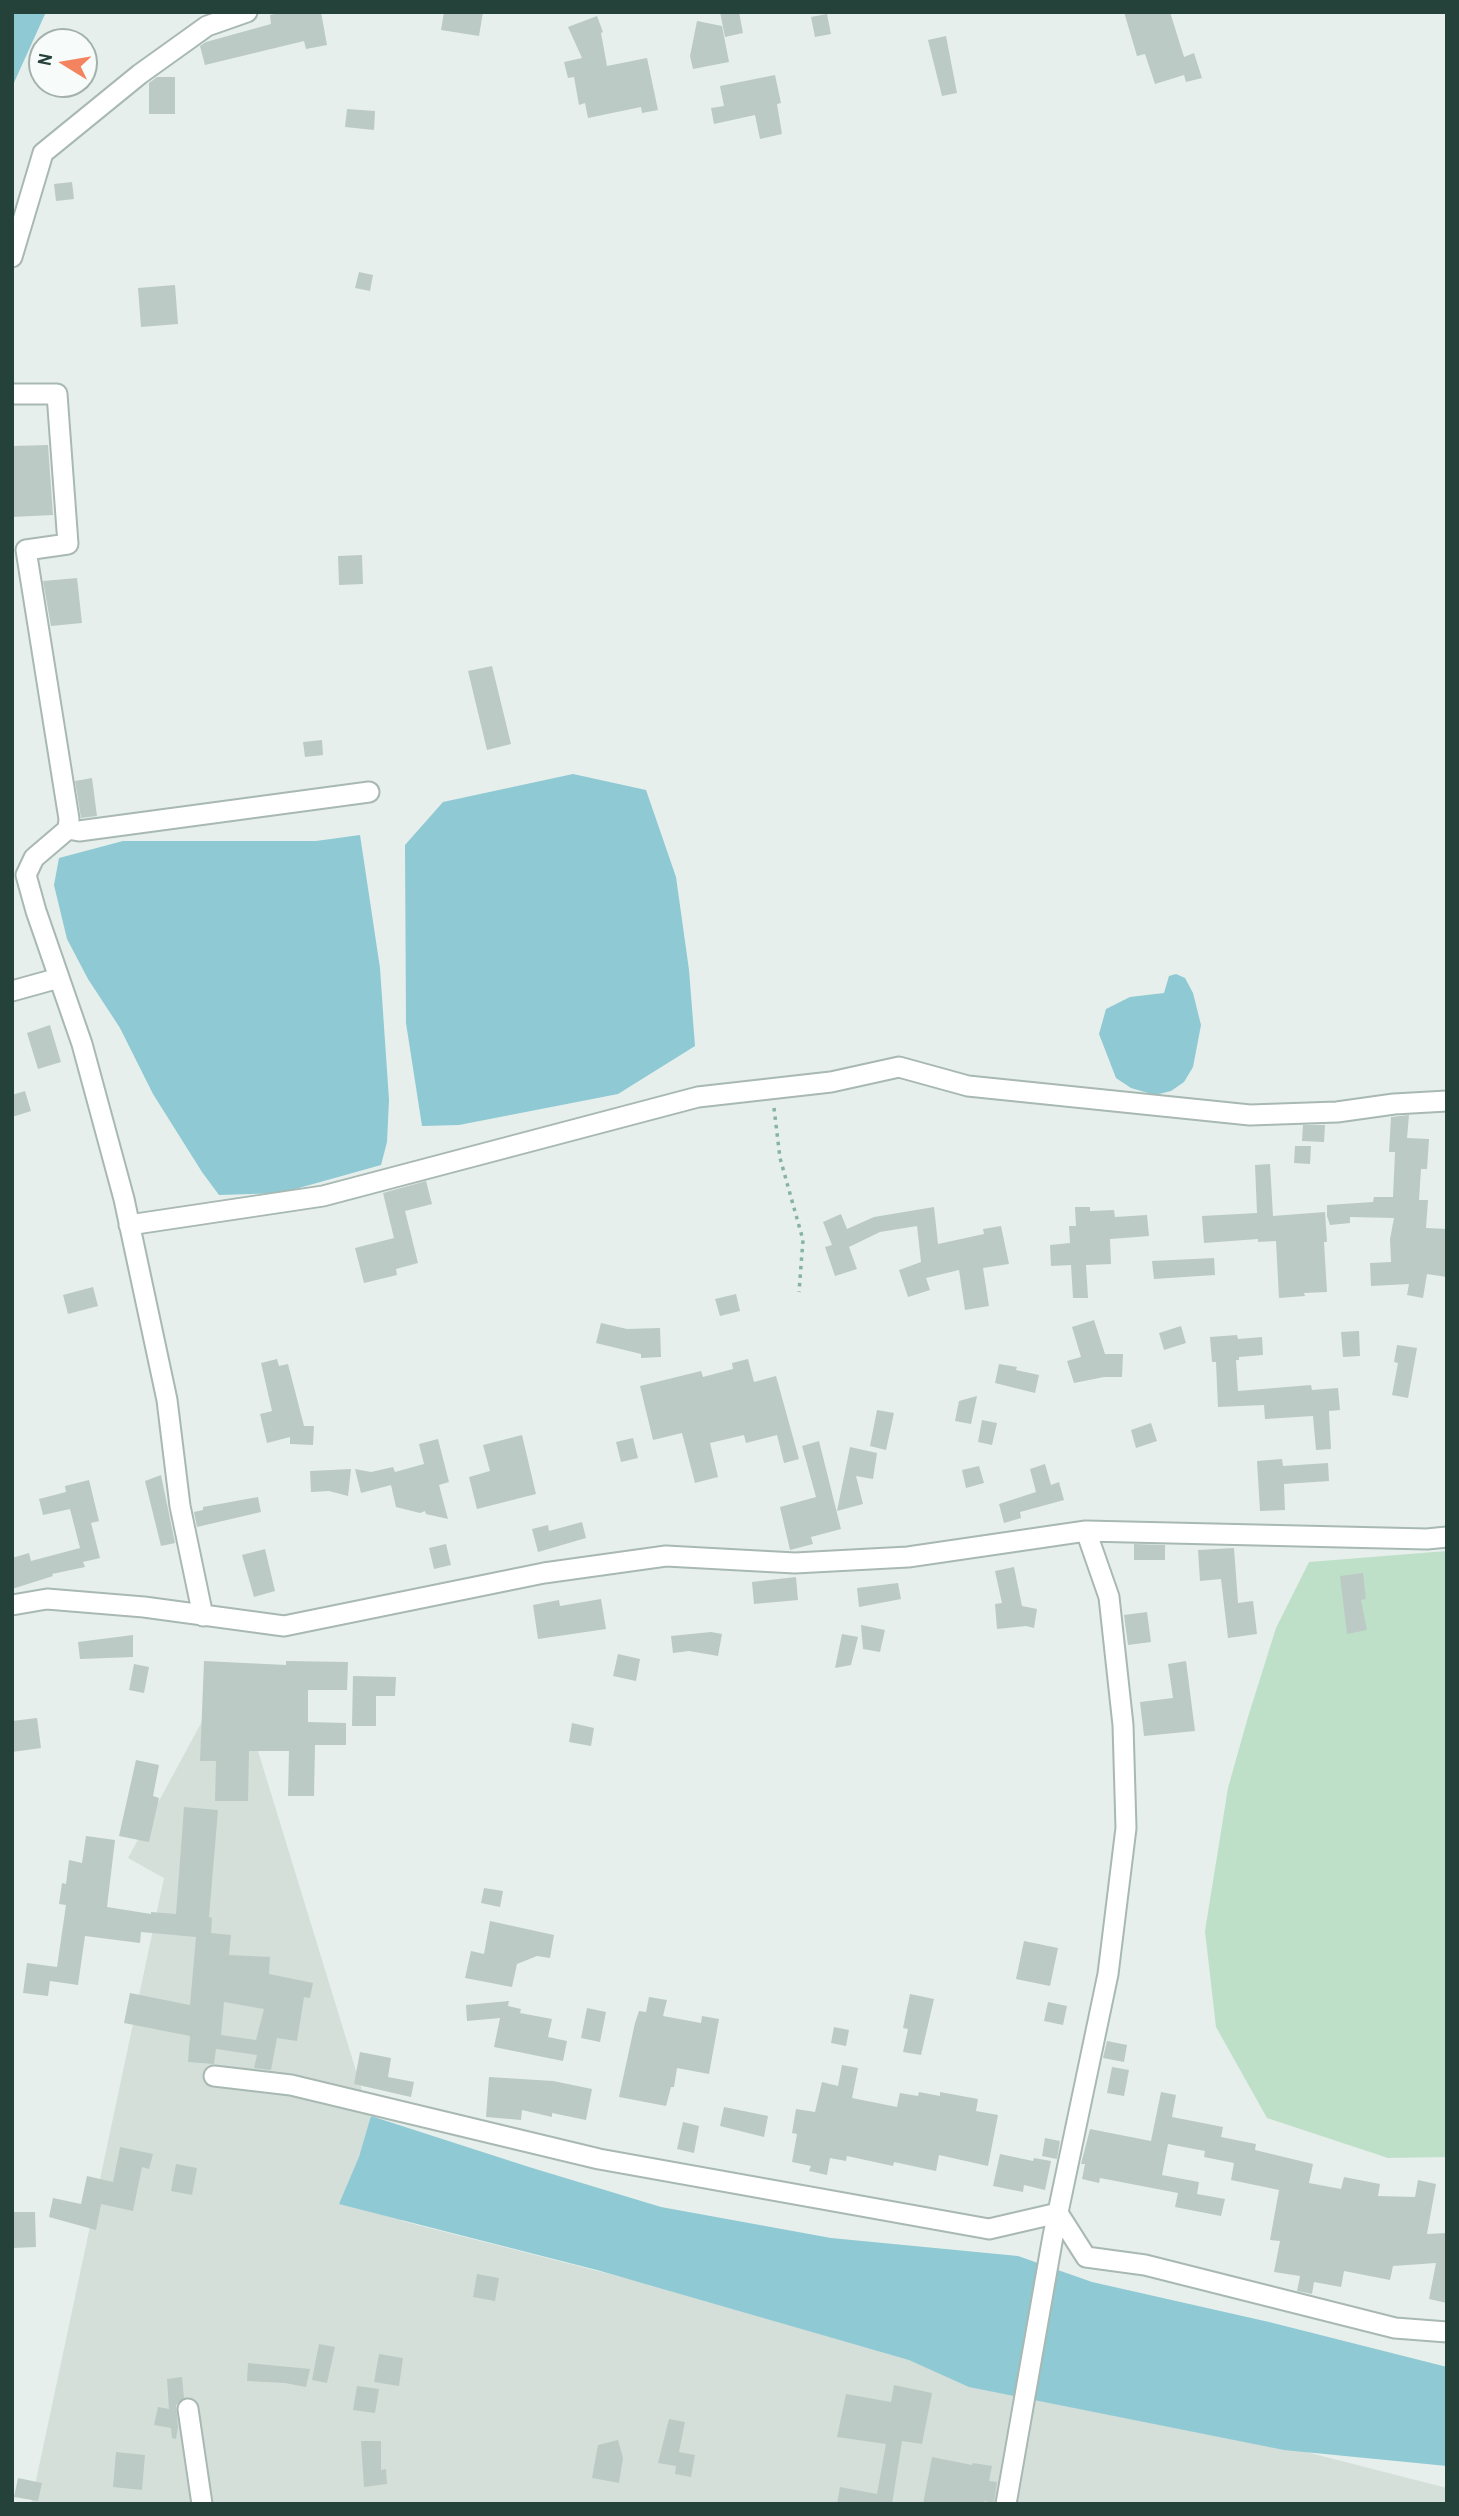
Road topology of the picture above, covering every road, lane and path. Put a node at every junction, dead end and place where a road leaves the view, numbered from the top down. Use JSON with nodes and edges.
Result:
{"nodes":[{"id":1,"x":247,"y":12,"type":"edge"},
{"id":2,"x":12,"y":257,"type":"edge"},
{"id":3,"x":12,"y":394,"type":"edge"},
{"id":4,"x":369,"y":792,"type":"dead end"},
{"id":5,"x":68,"y":829,"type":"junction"},
{"id":6,"x":59,"y":978,"type":"junction"},
{"id":7,"x":12,"y":991,"type":"edge"},
{"id":8,"x":772,"y":1089,"type":"junction"},
{"id":9,"x":1447,"y":1101,"type":"edge"},
{"id":10,"x":130,"y":1225,"type":"junction"},
{"id":11,"x":799,"y":1292,"type":"dead end"},
{"id":12,"x":1086,"y":1531,"type":"junction"},
{"id":13,"x":1447,"y":1537,"type":"edge"},
{"id":14,"x":12,"y":1605,"type":"edge"},
{"id":15,"x":203,"y":1616,"type":"junction"},
{"id":16,"x":214,"y":2076,"type":"dead end"},
{"id":17,"x":1058,"y":2213,"type":"junction"},
{"id":18,"x":1447,"y":2332,"type":"edge"},
{"id":19,"x":188,"y":2409,"type":"dead end"},
{"id":20,"x":202,"y":2504,"type":"edge"},
{"id":21,"x":1006,"y":2504,"type":"edge"}],
"edges":[{"from":1,"to":2,"type":"street"},
{"from":3,"to":5,"type":"street"},
{"from":4,"to":5,"type":"street"},
{"from":5,"to":6,"type":"street"},
{"from":6,"to":7,"type":"street"},
{"from":6,"to":10,"type":"street"},
{"from":8,"to":9,"type":"street"},
{"from":8,"to":10,"type":"street"},
{"from":8,"to":11,"type":"path"},
{"from":10,"to":15,"type":"street"},
{"from":12,"to":13,"type":"street"},
{"from":12,"to":15,"type":"street"},
{"from":12,"to":17,"type":"street"},
{"from":14,"to":15,"type":"street"},
{"from":16,"to":17,"type":"street"},
{"from":17,"to":18,"type":"street"},
{"from":17,"to":21,"type":"street"},
{"from":19,"to":20,"type":"street"}]}
